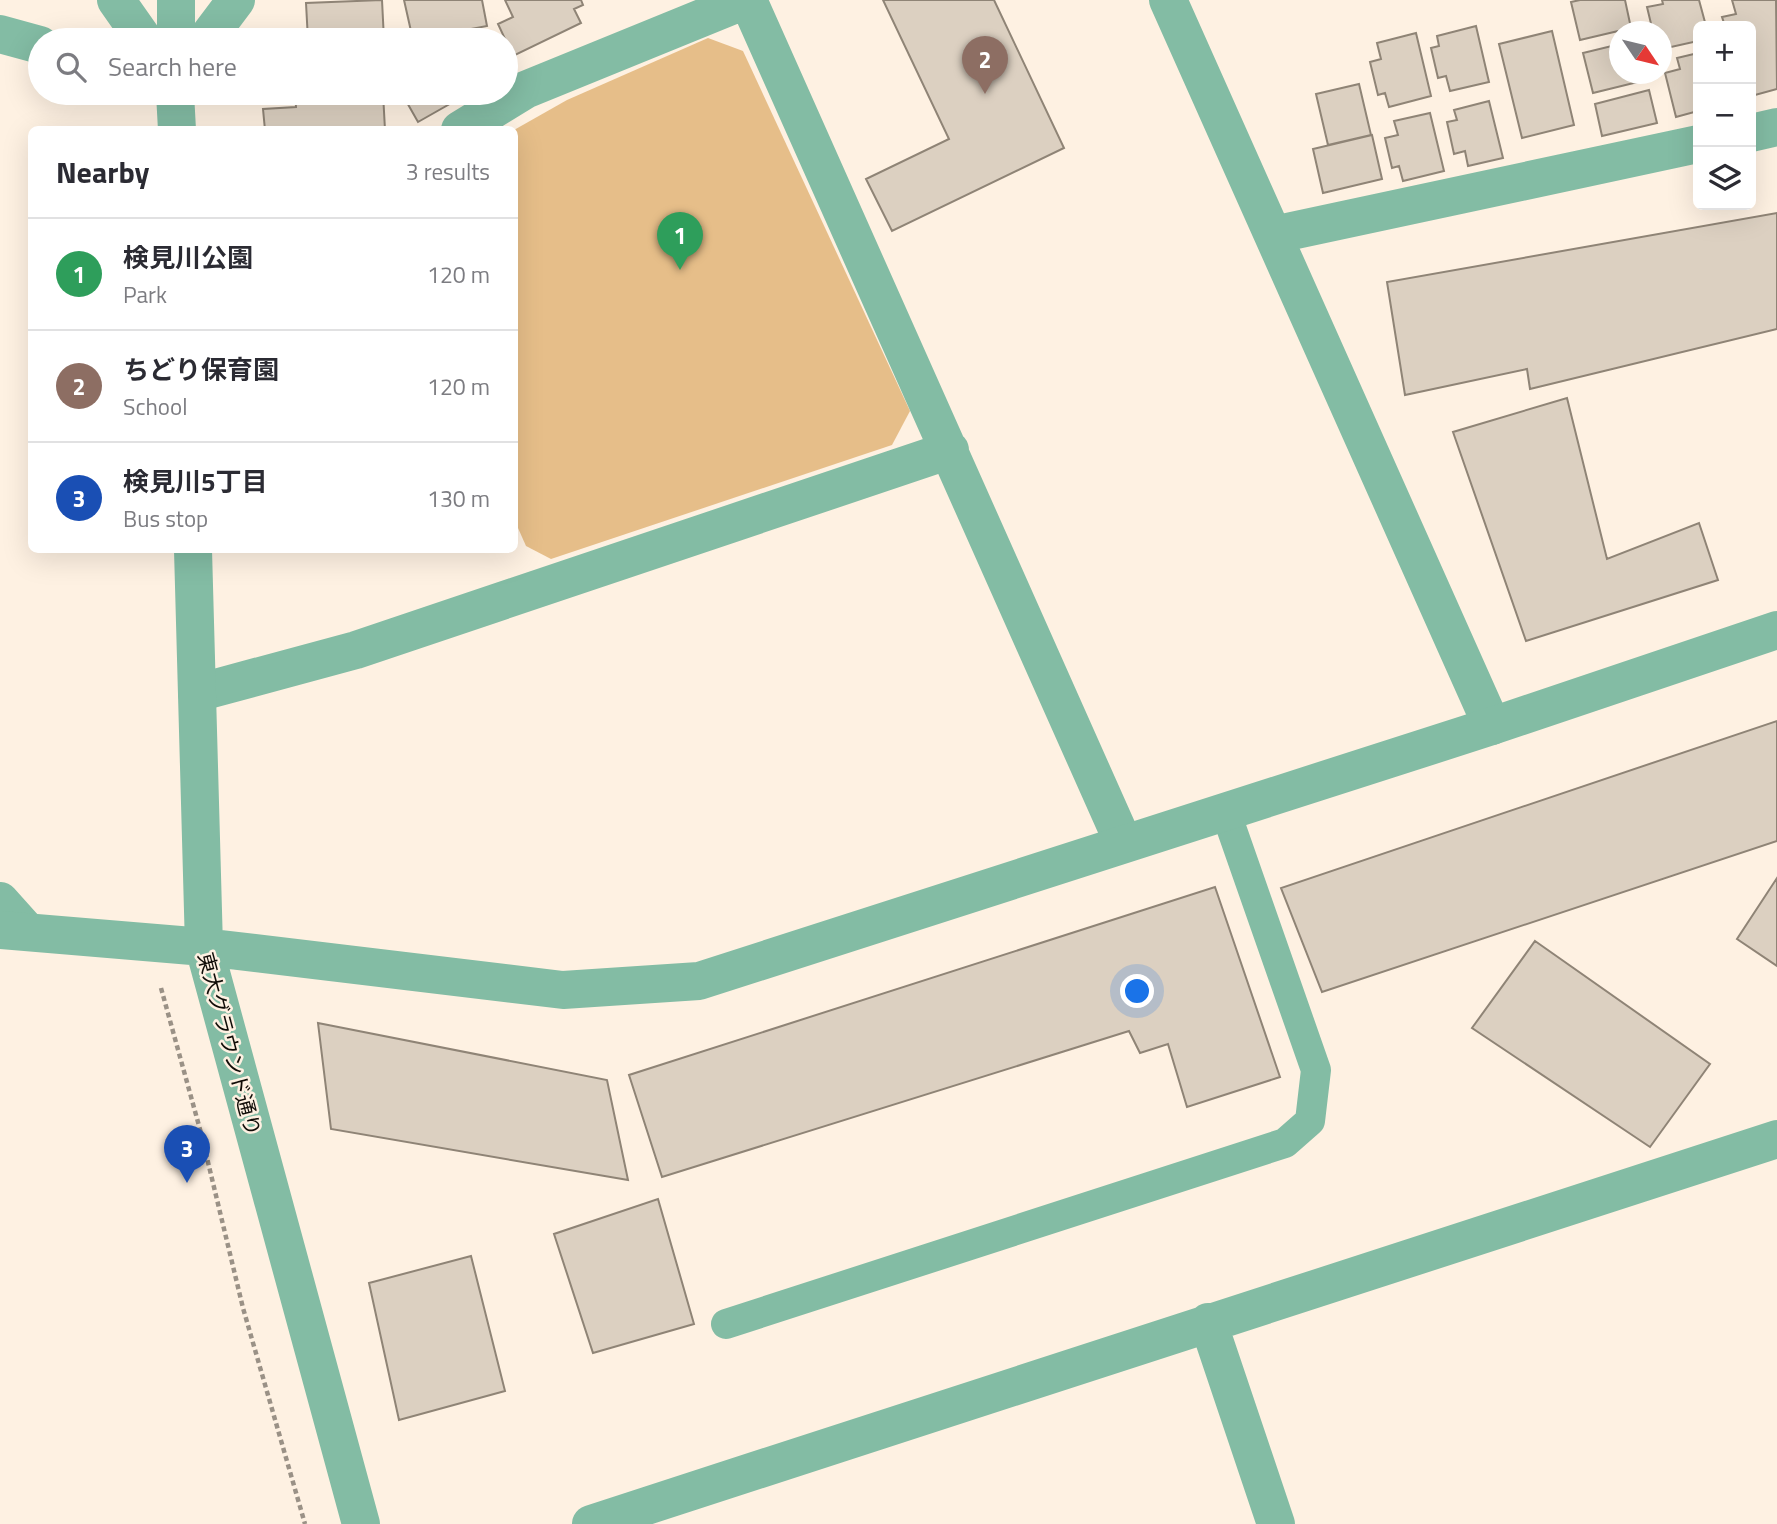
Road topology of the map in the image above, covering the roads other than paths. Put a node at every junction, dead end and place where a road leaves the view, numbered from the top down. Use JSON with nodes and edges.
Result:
{"nodes":[{"id":1,"x":116,"y":0,"type":"edge"},
{"id":2,"x":176,"y":0,"type":"edge"},
{"id":3,"x":236,"y":0,"type":"edge"},
{"id":4,"x":747,"y":0,"type":"edge"},
{"id":5,"x":1168,"y":0,"type":"edge"},
{"id":6,"x":136,"y":28,"type":"edge"},
{"id":7,"x":176,"y":28,"type":"edge"},
{"id":8,"x":215,"y":28,"type":"edge"},
{"id":9,"x":0,"y":34,"type":"edge"},
{"id":10,"x":28,"y":42,"type":"edge"},
{"id":11,"x":518,"y":95,"type":"edge"},
{"id":12,"x":176,"y":105,"type":"edge"},
{"id":13,"x":501,"y":105,"type":"edge"},
{"id":14,"x":177,"y":126,"type":"edge"},
{"id":15,"x":467,"y":126,"type":"edge"},
{"id":16,"x":1777,"y":127,"type":"edge"},
{"id":17,"x":1756,"y":132,"type":"edge"},
{"id":18,"x":1693,"y":145,"type":"edge"},
{"id":19,"x":1273,"y":234,"type":"junction"},
{"id":20,"x":950,"y":450,"type":"junction"},
{"id":21,"x":194,"y":553,"type":"edge"},
{"id":22,"x":1777,"y":630,"type":"edge"},
{"id":23,"x":197,"y":693,"type":"junction"},
{"id":24,"x":1492,"y":726,"type":"junction"},
{"id":25,"x":1225,"y":810,"type":"junction"},
{"id":26,"x":1123,"y":842,"type":"junction"},
{"id":27,"x":0,"y":901,"type":"edge"},
{"id":28,"x":13,"y":930,"type":"edge"},
{"id":29,"x":204,"y":947,"type":"junction"},
{"id":30,"x":1777,"y":1139,"type":"edge"},
{"id":31,"x":1208,"y":1322,"type":"junction"},
{"id":32,"x":726,"y":1324,"type":"dead end"},
{"id":33,"x":678,"y":1511,"type":"edge"},
{"id":34,"x":361,"y":1524,"type":"edge"},
{"id":35,"x":591,"y":1524,"type":"edge"},
{"id":36,"x":1276,"y":1524,"type":"edge"}],
"edges":[{"from":1,"to":6,"type":"street"},
{"from":2,"to":7,"type":"street"},
{"from":3,"to":8,"type":"street"},
{"from":4,"to":11,"type":"street"},
{"from":4,"to":20,"type":"street"},
{"from":5,"to":19,"type":"street"},
{"from":9,"to":10,"type":"street"},
{"from":12,"to":14,"type":"street"},
{"from":13,"to":15,"type":"street"},
{"from":16,"to":17,"type":"street"},
{"from":18,"to":19,"type":"street"},
{"from":19,"to":24,"type":"street"},
{"from":20,"to":23,"type":"street"},
{"from":20,"to":26,"type":"street"},
{"from":21,"to":23,"type":"street","name":"東大グラウンド通り"},
{"from":22,"to":24,"type":"street"},
{"from":23,"to":29,"type":"street","name":"東大グラウンド通り"},
{"from":24,"to":25,"type":"street"},
{"from":25,"to":26,"type":"street"},
{"from":25,"to":32,"type":"lane"},
{"from":26,"to":29,"type":"street"},
{"from":27,"to":28,"type":"street"},
{"from":28,"to":29,"type":"street"},
{"from":29,"to":34,"type":"street","name":"東大グラウンド通り"},
{"from":30,"to":31,"type":"street"},
{"from":31,"to":33,"type":"street"},
{"from":31,"to":36,"type":"street"},
{"from":33,"to":35,"type":"street"}]}
